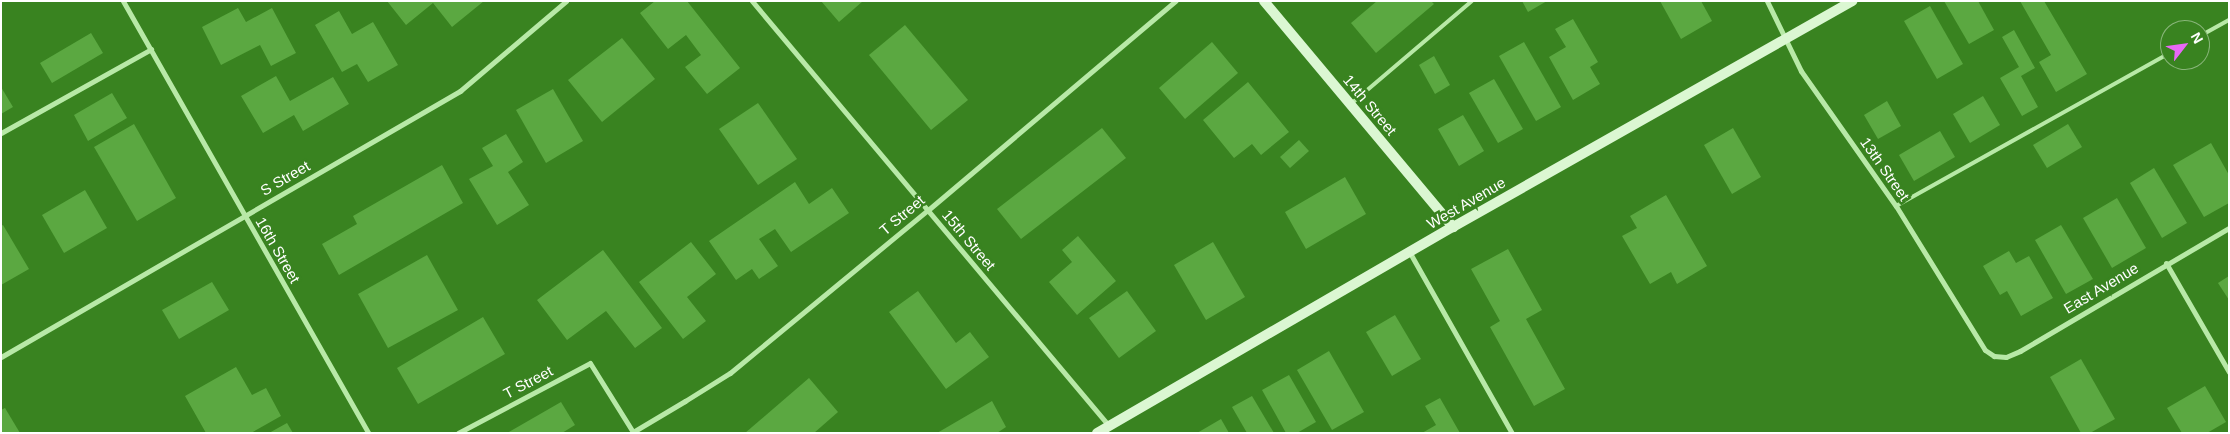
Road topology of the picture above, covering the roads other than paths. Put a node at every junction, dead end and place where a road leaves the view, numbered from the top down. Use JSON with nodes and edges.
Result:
{"nodes":[{"id":1,"x":123,"y":1,"type":"edge"},
{"id":2,"x":566,"y":1,"type":"edge"},
{"id":3,"x":752,"y":1,"type":"edge"},
{"id":4,"x":1175,"y":1,"type":"edge"},
{"id":5,"x":1264,"y":1,"type":"edge"},
{"id":6,"x":1472,"y":1,"type":"edge"},
{"id":7,"x":1767,"y":1,"type":"edge"},
{"id":8,"x":1852,"y":1,"type":"edge"},
{"id":9,"x":2229,"y":20,"type":"edge"},
{"id":10,"x":2210,"y":30,"type":"edge"},
{"id":11,"x":1787,"y":38,"type":"junction"},
{"id":12,"x":151,"y":49,"type":"junction"},
{"id":13,"x":2160,"y":59,"type":"edge"},
{"id":14,"x":1350,"y":104,"type":"junction"},
{"id":15,"x":1,"y":133,"type":"edge"},
{"id":16,"x":1896,"y":206,"type":"junction"},
{"id":17,"x":928,"y":210,"type":"junction"},
{"id":18,"x":244,"y":216,"type":"junction"},
{"id":19,"x":1453,"y":227,"type":"junction"},
{"id":20,"x":2229,"y":228,"type":"edge"},
{"id":21,"x":1410,"y":252,"type":"junction"},
{"id":22,"x":2166,"y":263,"type":"junction"},
{"id":23,"x":1985,"y":350,"type":"joint"},
{"id":24,"x":1,"y":357,"type":"edge"},
{"id":25,"x":2229,"y":372,"type":"edge"},
{"id":26,"x":1109,"y":426,"type":"junction"},
{"id":27,"x":633,"y":432,"type":"edge"},
{"id":28,"x":1510,"y":432,"type":"edge"},
{"id":29,"x":368,"y":433,"type":"edge"},
{"id":30,"x":458,"y":433,"type":"edge"},
{"id":31,"x":1097,"y":433,"type":"edge"}],
"edges":[{"from":1,"to":12,"type":"street","name":"16th Street"},
{"from":2,"to":18,"type":"street","name":"S Street"},
{"from":3,"to":17,"type":"street","name":"15th Street"},
{"from":4,"to":17,"type":"street","name":"T Street"},
{"from":5,"to":14,"type":"main road","name":"14th Street"},
{"from":6,"to":14,"type":"lane"},
{"from":7,"to":11,"type":"street","name":"13th Street"},
{"from":8,"to":11,"type":"main road","name":"West Avenue"},
{"from":9,"to":10,"type":"lane"},
{"from":11,"to":16,"type":"street","name":"13th Street"},
{"from":11,"to":19,"type":"main road","name":"West Avenue"},
{"from":12,"to":15,"type":"street"},
{"from":12,"to":18,"type":"street","name":"16th Street"},
{"from":13,"to":16,"type":"lane"},
{"from":14,"to":19,"type":"main road","name":"14th Street"},
{"from":16,"to":23,"type":"street","name":"13th Street"},
{"from":17,"to":26,"type":"street","name":"15th Street"},
{"from":17,"to":27,"type":"street","name":"T Street"},
{"from":18,"to":24,"type":"street","name":"S Street"},
{"from":18,"to":29,"type":"street","name":"16th Street"},
{"from":19,"to":21,"type":"main road","name":"West Avenue"},
{"from":20,"to":22,"type":"street","name":"East Avenue"},
{"from":21,"to":26,"type":"main road","name":"West Avenue"},
{"from":21,"to":28,"type":"street"},
{"from":22,"to":23,"type":"street","name":"East Avenue"},
{"from":22,"to":25,"type":"street"},
{"from":26,"to":31,"type":"main road","name":"West Avenue"},
{"from":27,"to":30,"type":"street","name":"T Street"}]}
